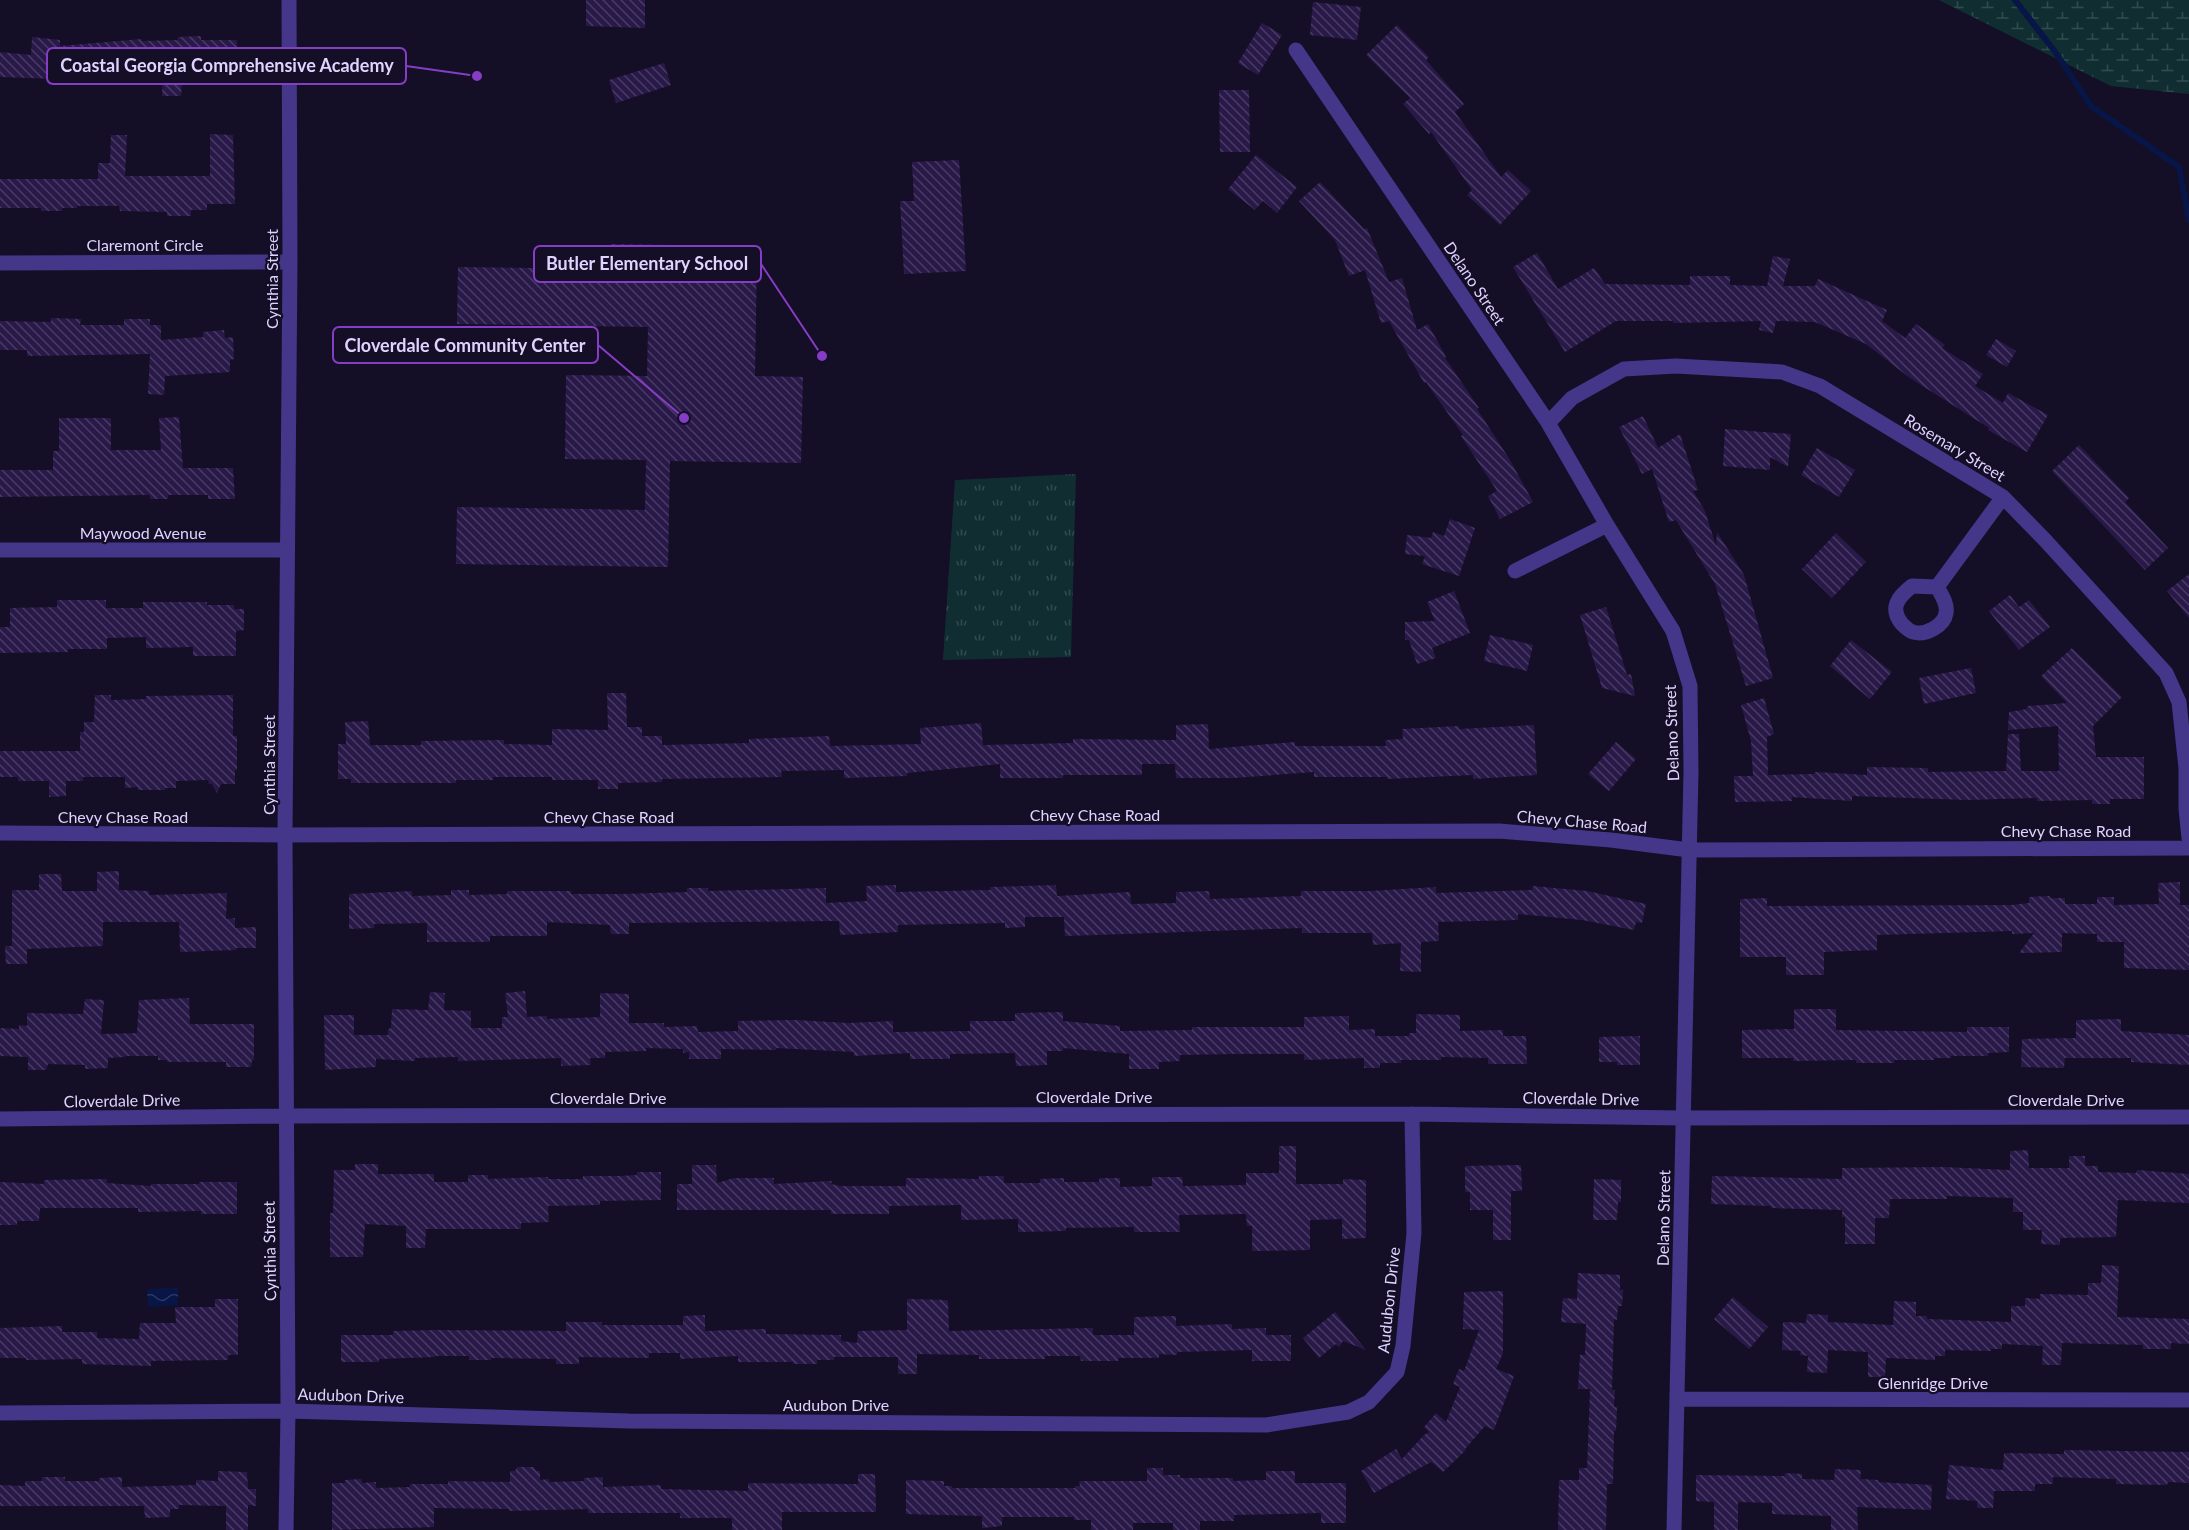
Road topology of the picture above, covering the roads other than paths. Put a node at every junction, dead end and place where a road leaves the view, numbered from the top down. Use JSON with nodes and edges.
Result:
{"nodes":[{"id":1,"x":289,"y":0,"type":"edge"},
{"id":2,"x":1296,"y":50,"type":"dead end"},
{"id":3,"x":290,"y":262,"type":"junction"},
{"id":4,"x":0,"y":263,"type":"edge"},
{"id":5,"x":1547,"y":421,"type":"junction"},
{"id":6,"x":2002,"y":497,"type":"junction"},
{"id":7,"x":1607,"y":525,"type":"junction"},
{"id":8,"x":0,"y":550,"type":"edge"},
{"id":9,"x":287,"y":550,"type":"junction"},
{"id":10,"x":1515,"y":571,"type":"dead end"},
{"id":11,"x":1937,"y":587,"type":"dead end"},
{"id":12,"x":0,"y":833,"type":"edge"},
{"id":13,"x":285,"y":835,"type":"junction"},
{"id":14,"x":2189,"y":838,"type":"edge"},
{"id":15,"x":2189,"y":848,"type":"edge"},
{"id":16,"x":1689,"y":850,"type":"junction"},
{"id":17,"x":1412,"y":1114,"type":"junction"},
{"id":18,"x":285,"y":1116,"type":"junction"},
{"id":19,"x":2189,"y":1117,"type":"edge"},
{"id":20,"x":1682,"y":1118,"type":"junction"},
{"id":21,"x":0,"y":1119,"type":"edge"},
{"id":22,"x":1678,"y":1400,"type":"junction"},
{"id":23,"x":2189,"y":1400,"type":"edge"},
{"id":24,"x":288,"y":1411,"type":"junction"},
{"id":25,"x":0,"y":1413,"type":"edge"},
{"id":26,"x":286,"y":1530,"type":"edge"},
{"id":27,"x":1674,"y":1530,"type":"edge"}],
"edges":[{"from":1,"to":3,"type":"street","name":"Cynthia Street"},
{"from":2,"to":5,"type":"street","name":"Delano Street"},
{"from":3,"to":4,"type":"street","name":"Claremont Circle"},
{"from":3,"to":9,"type":"street","name":"Cynthia Street"},
{"from":5,"to":6,"type":"street","name":"Rosemary Street"},
{"from":5,"to":7,"type":"street","name":"Delano Street"},
{"from":6,"to":11,"type":"street"},
{"from":6,"to":14,"type":"street","name":"Rosemary Street"},
{"from":7,"to":10,"type":"street"},
{"from":7,"to":16,"type":"street","name":"Delano Street"},
{"from":8,"to":9,"type":"street","name":"Maywood Avenue"},
{"from":9,"to":13,"type":"street","name":"Cynthia Street"},
{"from":12,"to":13,"type":"street","name":"Chevy Chase Road"},
{"from":13,"to":16,"type":"street","name":"Chevy Chase Road"},
{"from":13,"to":18,"type":"street","name":"Cynthia Street"},
{"from":15,"to":16,"type":"street","name":"Chevy Chase Road"},
{"from":16,"to":20,"type":"street","name":"Delano Street"},
{"from":17,"to":18,"type":"street","name":"Cloverdale Drive"},
{"from":17,"to":20,"type":"street","name":"Cloverdale Drive"},
{"from":17,"to":24,"type":"street","name":"Audubon Drive"},
{"from":18,"to":21,"type":"street","name":"Cloverdale Drive"},
{"from":18,"to":24,"type":"street","name":"Cynthia Street"},
{"from":19,"to":20,"type":"street","name":"Cloverdale Drive"},
{"from":20,"to":22,"type":"street","name":"Delano Street"},
{"from":22,"to":23,"type":"street","name":"Glenridge Drive"},
{"from":22,"to":27,"type":"street","name":"Delano Street"},
{"from":24,"to":25,"type":"street","name":"Audubon Drive"},
{"from":24,"to":26,"type":"street","name":"Cynthia Street"}]}
